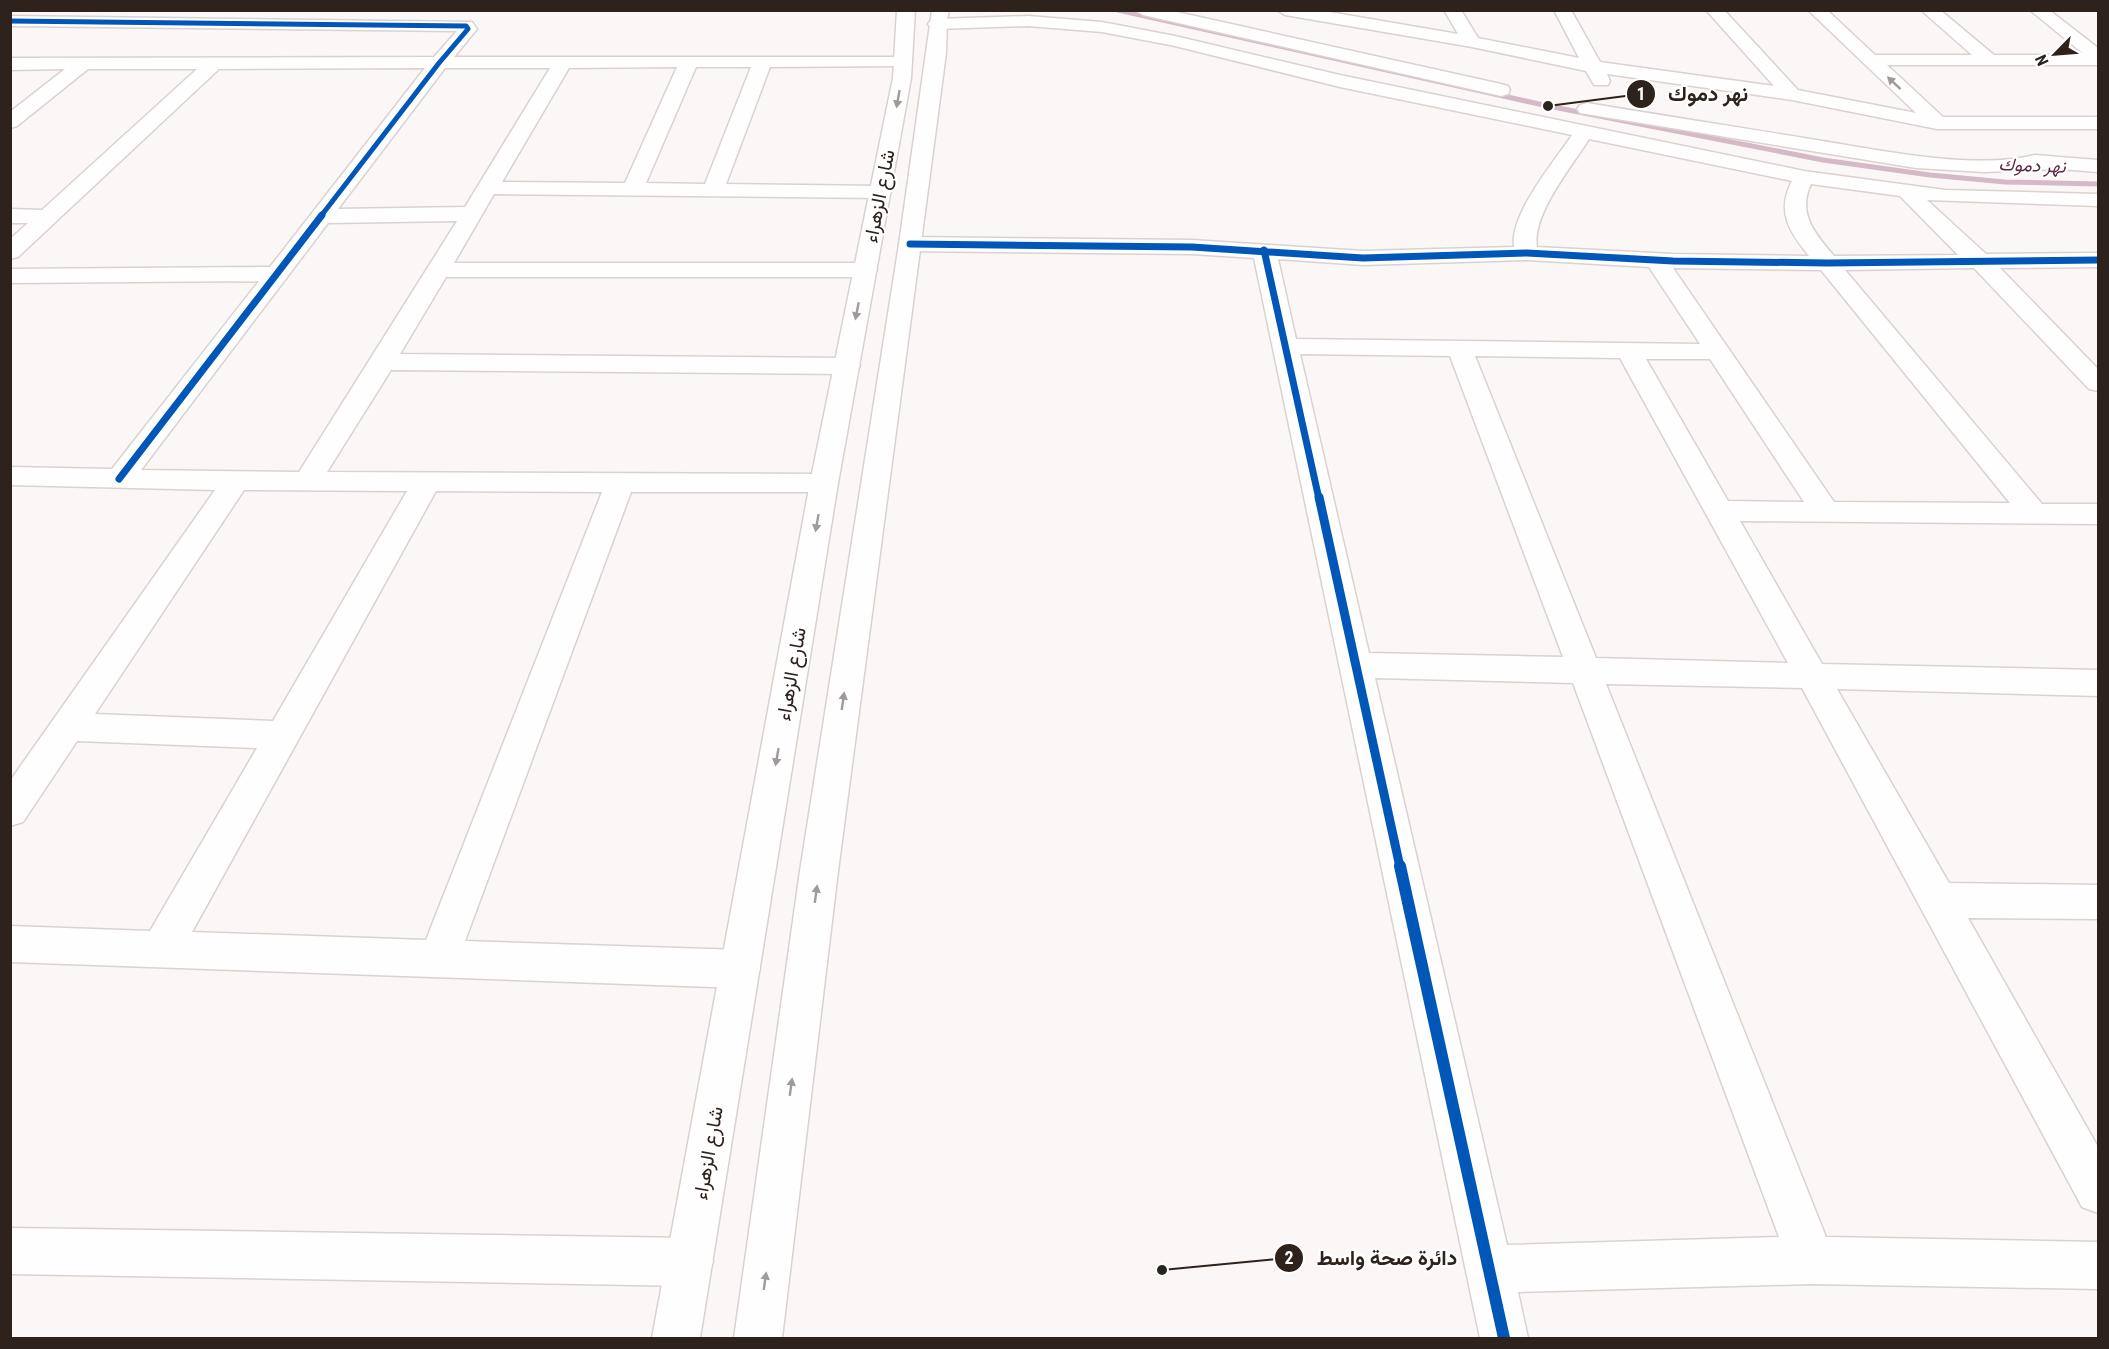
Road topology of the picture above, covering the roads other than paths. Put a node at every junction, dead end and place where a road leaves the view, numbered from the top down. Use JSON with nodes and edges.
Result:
{"nodes":[{"id":1,"x":1143,"y":10,"type":"edge"},
{"id":2,"x":1285,"y":10,"type":"edge"},
{"id":3,"x":1452,"y":10,"type":"edge"},
{"id":4,"x":1562,"y":10,"type":"edge"},
{"id":5,"x":1714,"y":10,"type":"edge"},
{"id":6,"x":1929,"y":10,"type":"edge"},
{"id":7,"x":2037,"y":10,"type":"edge"},
{"id":8,"x":905,"y":15,"type":"edge"},
{"id":9,"x":1808,"y":15,"type":"edge"},
{"id":10,"x":938,"y":18,"type":"edge"},
{"id":11,"x":10,"y":21,"type":"edge"},
{"id":12,"x":1472,"y":42,"type":"junction"},
{"id":13,"x":1503,"y":50,"type":"junction"},
{"id":14,"x":2098,"y":58,"type":"edge"},
{"id":15,"x":1870,"y":60,"type":"junction"},
{"id":16,"x":1990,"y":60,"type":"junction"},
{"id":17,"x":763,"y":61,"type":"junction"},
{"id":18,"x":903,"y":61,"type":"junction"},
{"id":19,"x":563,"y":62,"type":"junction"},
{"id":20,"x":689,"y":62,"type":"junction"},
{"id":21,"x":439,"y":63,"type":"junction"},
{"id":22,"x":10,"y":64,"type":"edge"},
{"id":23,"x":82,"y":64,"type":"junction"},
{"id":24,"x":213,"y":64,"type":"junction"},
{"id":25,"x":1595,"y":67,"type":"junction"},
{"id":26,"x":1851,"y":67,"type":"dead end"},
{"id":27,"x":1472,"y":84,"type":"junction"},
{"id":28,"x":1876,"y":91,"type":"dead end"},
{"id":29,"x":1519,"y":94,"type":"dead end"},
{"id":30,"x":1792,"y":94,"type":"junction"},
{"id":31,"x":1565,"y":104,"type":"dead end"},
{"id":32,"x":1612,"y":114,"type":"junction"},
{"id":33,"x":1901,"y":115,"type":"junction"},
{"id":34,"x":10,"y":122,"type":"edge"},
{"id":35,"x":1937,"y":123,"type":"junction"},
{"id":36,"x":2098,"y":123,"type":"edge"},
{"id":37,"x":1584,"y":131,"type":"junction"},
{"id":38,"x":2056,"y":164,"type":"junction"},
{"id":39,"x":2098,"y":166,"type":"edge"},
{"id":40,"x":1804,"y":177,"type":"junction"},
{"id":41,"x":486,"y":188,"type":"junction"},
{"id":42,"x":632,"y":190,"type":"junction"},
{"id":43,"x":713,"y":191,"type":"junction"},
{"id":44,"x":880,"y":192,"type":"junction"},
{"id":45,"x":1908,"y":193,"type":"junction"},
{"id":46,"x":2098,"y":200,"type":"edge"},
{"id":47,"x":471,"y":214,"type":"junction"},
{"id":48,"x":10,"y":216,"type":"edge"},
{"id":49,"x":321,"y":216,"type":"junction"},
{"id":50,"x":46,"y":217,"type":"junction"},
{"id":51,"x":910,"y":244,"type":"junction"},
{"id":52,"x":1264,"y":250,"type":"junction"},
{"id":53,"x":10,"y":252,"type":"edge"},
{"id":54,"x":1527,"y":253,"type":"junction"},
{"id":55,"x":1656,"y":260,"type":"junction"},
{"id":56,"x":2098,"y":260,"type":"edge"},
{"id":57,"x":1981,"y":262,"type":"junction"},
{"id":58,"x":1827,"y":263,"type":"junction"},
{"id":59,"x":437,"y":270,"type":"junction"},
{"id":60,"x":865,"y":270,"type":"junction"},
{"id":61,"x":277,"y":274,"type":"junction"},
{"id":62,"x":10,"y":276,"type":"edge"},
{"id":63,"x":1285,"y":346,"type":"junction"},
{"id":64,"x":1460,"y":350,"type":"junction"},
{"id":65,"x":1629,"y":351,"type":"junction"},
{"id":66,"x":1719,"y":352,"type":"junction"},
{"id":67,"x":383,"y":362,"type":"junction"},
{"id":68,"x":847,"y":366,"type":"junction"},
{"id":69,"x":2098,"y":383,"type":"edge"},
{"id":70,"x":837,"y":415,"type":"junction"},
{"id":71,"x":884,"y":416,"type":"junction"},
{"id":72,"x":10,"y":476,"type":"edge"},
{"id":73,"x":119,"y":479,"type":"junction"},
{"id":74,"x":236,"y":481,"type":"junction"},
{"id":75,"x":427,"y":481,"type":"junction"},
{"id":76,"x":307,"y":482,"type":"junction"},
{"id":77,"x":620,"y":483,"type":"junction"},
{"id":78,"x":824,"y":483,"type":"junction"},
{"id":79,"x":1719,"y":511,"type":"junction"},
{"id":80,"x":1825,"y":511,"type":"junction"},
{"id":81,"x":2034,"y":513,"type":"junction"},
{"id":82,"x":2098,"y":514,"type":"edge"},
{"id":83,"x":1355,"y":665,"type":"junction"},
{"id":84,"x":1585,"y":671,"type":"junction"},
{"id":85,"x":1812,"y":676,"type":"junction"},
{"id":86,"x":2098,"y":683,"type":"edge"},
{"id":87,"x":68,"y":727,"type":"junction"},
{"id":88,"x":283,"y":735,"type":"junction"},
{"id":89,"x":12,"y":808,"type":"edge"},
{"id":90,"x":1938,"y":900,"type":"junction"},
{"id":91,"x":2098,"y":902,"type":"edge"},
{"id":92,"x":10,"y":944,"type":"edge"},
{"id":93,"x":161,"y":949,"type":"junction"},
{"id":94,"x":438,"y":958,"type":"junction"},
{"id":95,"x":740,"y":969,"type":"junction"},
{"id":96,"x":2098,"y":1191,"type":"edge"},
{"id":97,"x":10,"y":1251,"type":"edge"},
{"id":98,"x":1811,"y":1260,"type":"junction"},
{"id":99,"x":689,"y":1262,"type":"junction"},
{"id":100,"x":2098,"y":1266,"type":"edge"},
{"id":101,"x":1488,"y":1269,"type":"junction"},
{"id":102,"x":676,"y":1338,"type":"edge"},
{"id":103,"x":758,"y":1338,"type":"edge"},
{"id":104,"x":1504,"y":1338,"type":"edge"}],
"edges":[{"from":1,"to":27,"type":"street"},
{"from":2,"to":12,"type":"street"},
{"from":3,"to":12,"type":"street"},
{"from":4,"to":25,"type":"street"},
{"from":5,"to":30,"type":"street"},
{"from":6,"to":16,"type":"street"},
{"from":7,"to":14,"type":"street"},
{"from":8,"to":18,"type":"street","name":"شارع الزهراء"},
{"from":9,"to":15,"type":"street"},
{"from":9,"to":26,"type":"street"},
{"from":10,"to":37,"type":"street"},
{"from":10,"to":51,"type":"street","name":"شارع الزهراء"},
{"from":11,"to":21,"type":"street"},
{"from":12,"to":13,"type":"street"},
{"from":13,"to":25,"type":"street"},
{"from":13,"to":27,"type":"street"},
{"from":14,"to":16,"type":"street"},
{"from":15,"to":16,"type":"street"},
{"from":35,"to":15,"type":"street","one_way":true},
{"from":17,"to":18,"type":"street"},
{"from":17,"to":20,"type":"street"},
{"from":17,"to":43,"type":"street"},
{"from":18,"to":44,"type":"street","name":"شارع الزهراء","one_way":true},
{"from":19,"to":20,"type":"street"},
{"from":19,"to":21,"type":"street"},
{"from":19,"to":41,"type":"street"},
{"from":20,"to":42,"type":"street"},
{"from":21,"to":24,"type":"street"},
{"from":21,"to":49,"type":"street"},
{"from":22,"to":23,"type":"street"},
{"from":23,"to":24,"type":"street"},
{"from":23,"to":34,"type":"street"},
{"from":24,"to":50,"type":"street"},
{"from":25,"to":30,"type":"street"},
{"from":25,"to":32,"type":"street"},
{"from":27,"to":29,"type":"street"},
{"from":28,"to":33,"type":"street"},
{"from":30,"to":33,"type":"street"},
{"from":31,"to":32,"type":"street"},
{"from":32,"to":38,"type":"street"},
{"from":33,"to":35,"type":"street"},
{"from":35,"to":36,"type":"street"},
{"from":35,"to":38,"type":"street"},
{"from":37,"to":40,"type":"street"},
{"from":37,"to":54,"type":"street"},
{"from":38,"to":39,"type":"street"},
{"from":40,"to":45,"type":"street"},
{"from":40,"to":58,"type":"street"},
{"from":41,"to":42,"type":"street"},
{"from":41,"to":47,"type":"street"},
{"from":42,"to":43,"type":"street"},
{"from":43,"to":44,"type":"street"},
{"from":44,"to":60,"type":"street","name":"شارع الزهراء"},
{"from":45,"to":46,"type":"street"},
{"from":45,"to":57,"type":"street"},
{"from":47,"to":49,"type":"street"},
{"from":47,"to":59,"type":"street"},
{"from":48,"to":50,"type":"street"},
{"from":49,"to":61,"type":"street"},
{"from":50,"to":53,"type":"street"},
{"from":51,"to":52,"type":"street"},
{"from":51,"to":71,"type":"street","name":"شارع الزهراء"},
{"from":52,"to":54,"type":"street"},
{"from":52,"to":63,"type":"street"},
{"from":54,"to":55,"type":"street"},
{"from":55,"to":58,"type":"street"},
{"from":55,"to":66,"type":"street"},
{"from":56,"to":57,"type":"street"},
{"from":57,"to":58,"type":"street"},
{"from":57,"to":69,"type":"street"},
{"from":58,"to":81,"type":"street"},
{"from":59,"to":60,"type":"street"},
{"from":59,"to":67,"type":"street"},
{"from":60,"to":68,"type":"street","name":"شارع الزهراء","one_way":true},
{"from":61,"to":62,"type":"street"},
{"from":61,"to":73,"type":"street"},
{"from":63,"to":64,"type":"street"},
{"from":63,"to":83,"type":"street"},
{"from":64,"to":65,"type":"street"},
{"from":64,"to":84,"type":"street"},
{"from":65,"to":66,"type":"street"},
{"from":65,"to":79,"type":"street"},
{"from":66,"to":80,"type":"street"},
{"from":67,"to":68,"type":"street"},
{"from":67,"to":76,"type":"street"},
{"from":68,"to":70,"type":"street","name":"شارع الزهراء"},
{"from":70,"to":71,"type":"street"},
{"from":70,"to":78,"type":"street","name":"شارع الزهراء"},
{"from":103,"to":71,"type":"street","name":"شارع الزهراء","one_way":true},
{"from":72,"to":73,"type":"street"},
{"from":73,"to":74,"type":"street"},
{"from":74,"to":76,"type":"street"},
{"from":74,"to":87,"type":"street"},
{"from":75,"to":76,"type":"street"},
{"from":75,"to":77,"type":"street"},
{"from":75,"to":88,"type":"street"},
{"from":77,"to":78,"type":"street"},
{"from":77,"to":94,"type":"street"},
{"from":78,"to":95,"type":"street","name":"شارع الزهراء","one_way":true},
{"from":79,"to":80,"type":"street"},
{"from":79,"to":85,"type":"street"},
{"from":80,"to":81,"type":"street"},
{"from":81,"to":82,"type":"street"},
{"from":83,"to":84,"type":"street"},
{"from":83,"to":101,"type":"street"},
{"from":84,"to":85,"type":"street"},
{"from":84,"to":98,"type":"street"},
{"from":85,"to":86,"type":"street"},
{"from":85,"to":90,"type":"street"},
{"from":87,"to":88,"type":"street"},
{"from":87,"to":89,"type":"street"},
{"from":88,"to":93,"type":"street"},
{"from":90,"to":91,"type":"street"},
{"from":90,"to":96,"type":"street"},
{"from":92,"to":93,"type":"street"},
{"from":93,"to":94,"type":"street"},
{"from":94,"to":95,"type":"street"},
{"from":95,"to":99,"type":"street","name":"شارع الزهراء"},
{"from":97,"to":99,"type":"street"},
{"from":98,"to":100,"type":"street"},
{"from":98,"to":101,"type":"street"},
{"from":99,"to":102,"type":"street","name":"شارع الزهراء"},
{"from":101,"to":104,"type":"street"}]}
